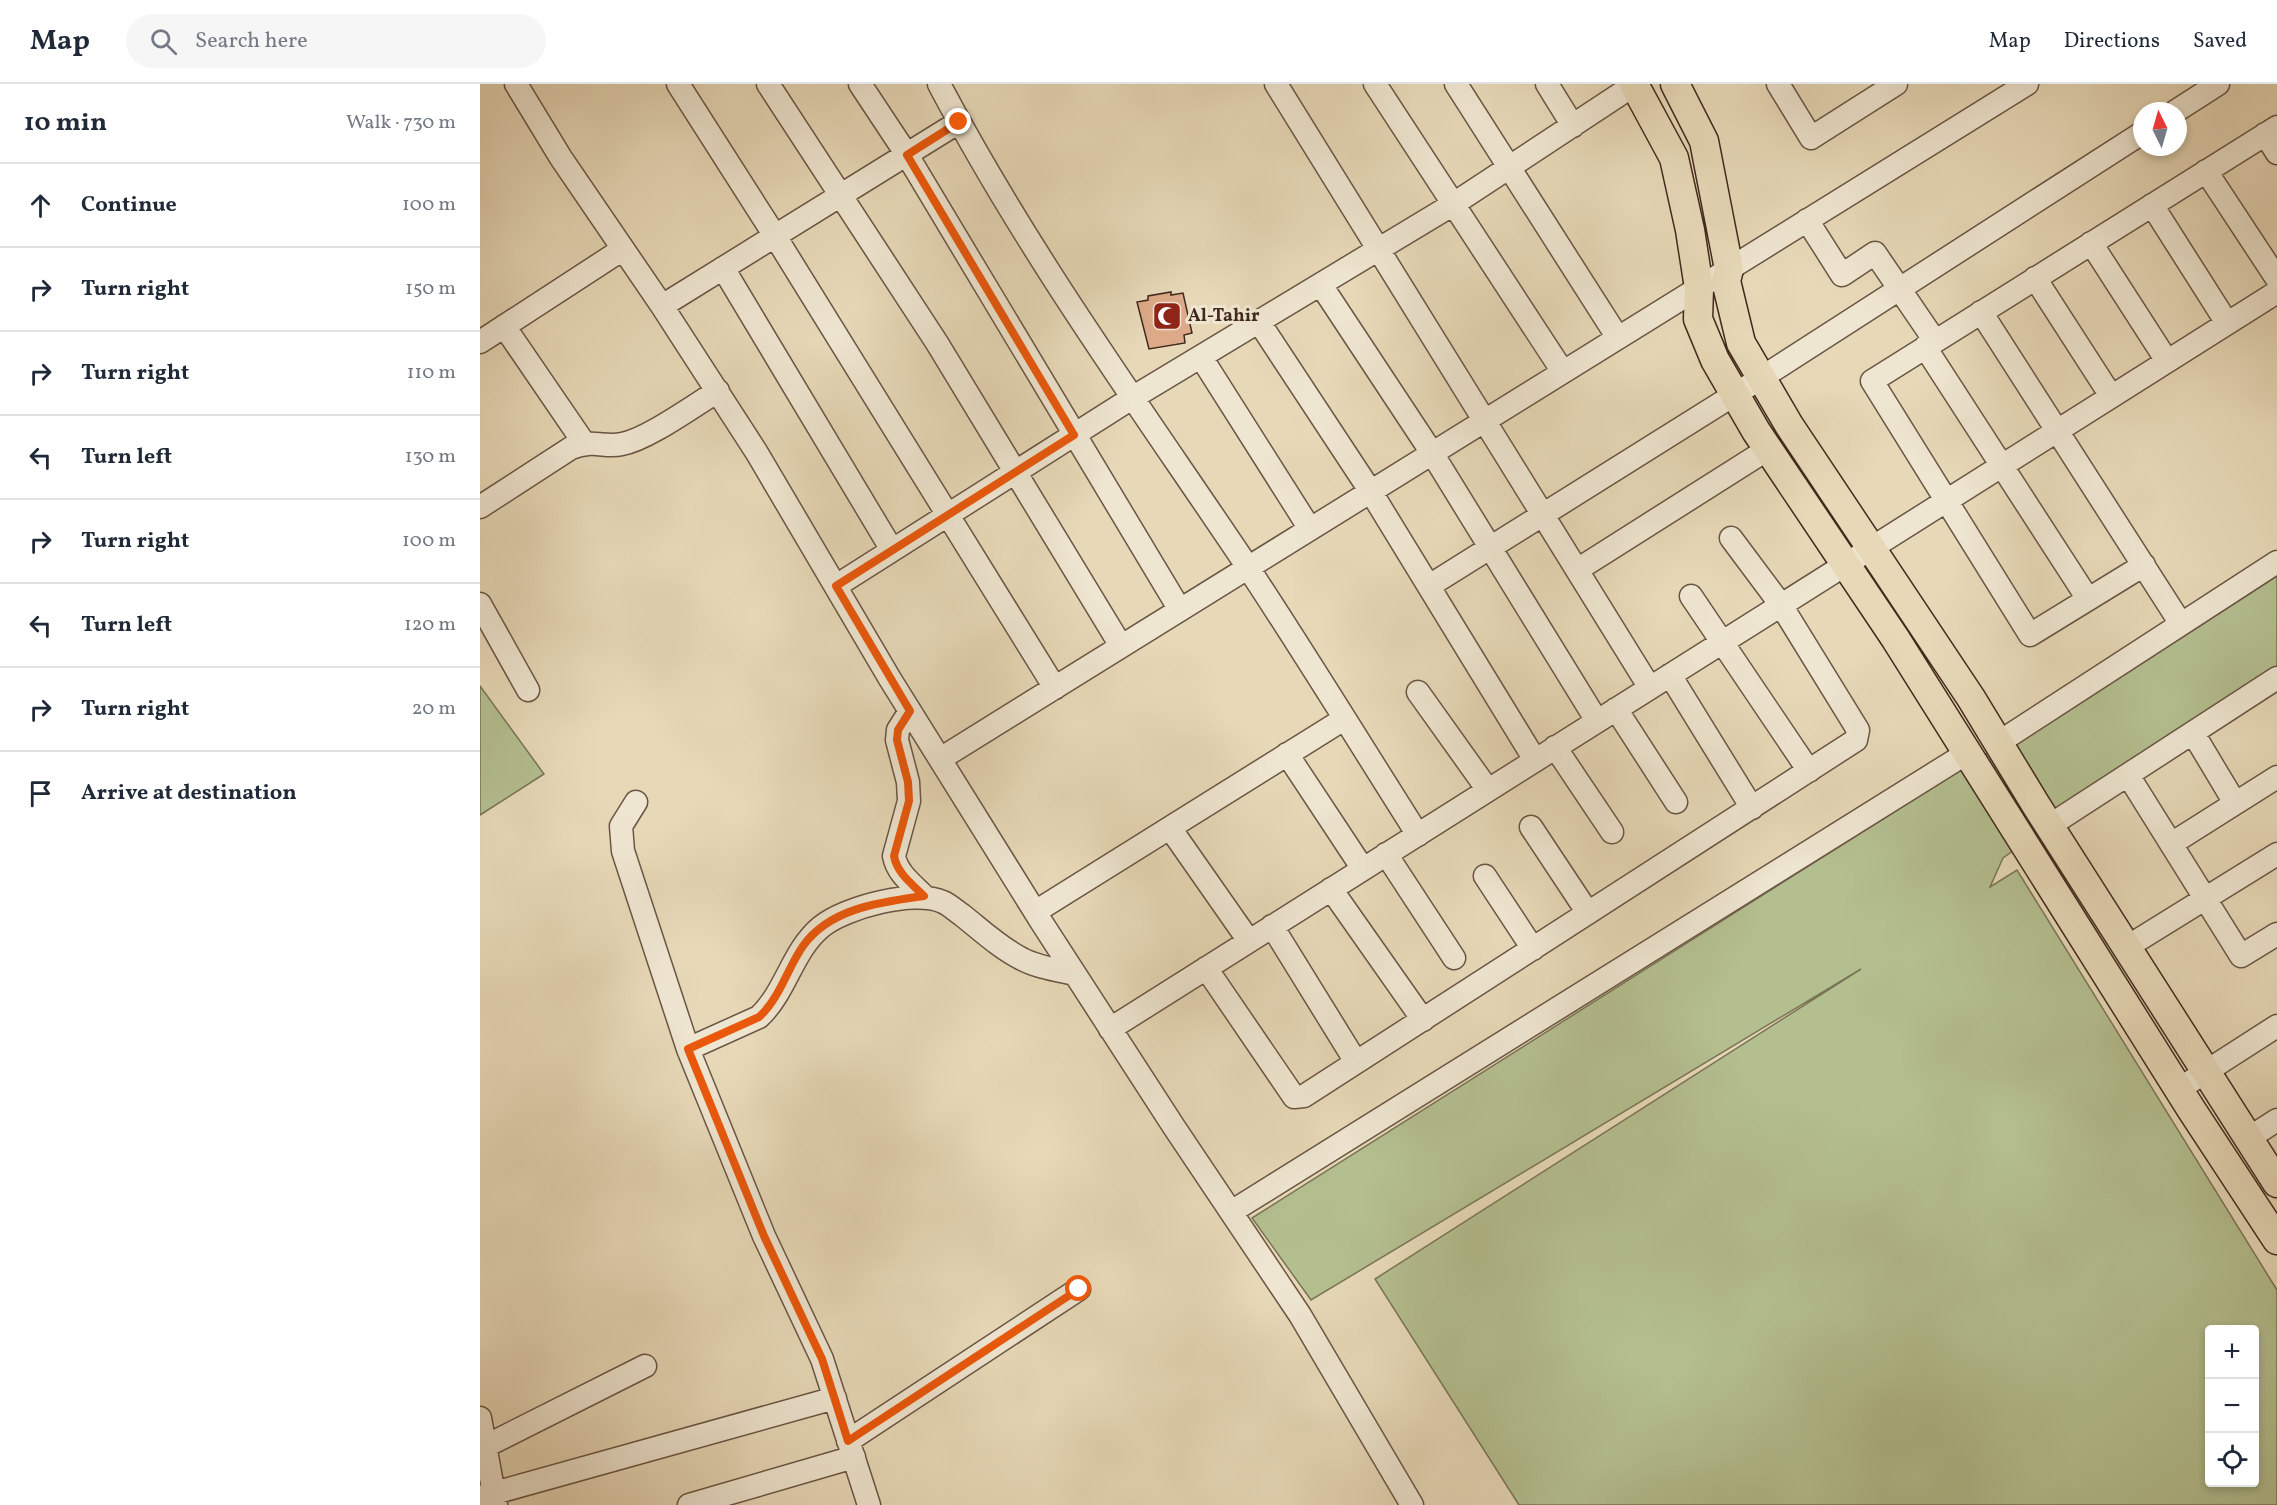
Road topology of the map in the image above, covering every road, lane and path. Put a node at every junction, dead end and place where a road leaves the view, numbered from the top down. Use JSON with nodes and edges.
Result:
{"nodes":[{"id":1,"x":516,"y":84,"type":"edge"},
{"id":2,"x":678,"y":84,"type":"edge"},
{"id":3,"x":768,"y":84,"type":"edge"},
{"id":4,"x":860,"y":84,"type":"edge"},
{"id":5,"x":939,"y":84,"type":"edge"},
{"id":6,"x":1276,"y":84,"type":"edge"},
{"id":7,"x":1375,"y":84,"type":"edge"},
{"id":8,"x":1456,"y":84,"type":"edge"},
{"id":9,"x":1547,"y":84,"type":"edge"},
{"id":10,"x":1675,"y":84,"type":"edge"},
{"id":11,"x":1778,"y":84,"type":"edge"},
{"id":12,"x":1896,"y":84,"type":"edge"},
{"id":13,"x":2027,"y":84,"type":"edge"},
{"id":14,"x":2218,"y":84,"type":"edge"},
{"id":15,"x":1634,"y":85,"type":"edge"},
{"id":16,"x":1865,"y":92,"type":"edge"},
{"id":17,"x":2187,"y":104,"type":"edge"},
{"id":18,"x":959,"y":122,"type":"junction"},
{"id":19,"x":1573,"y":126,"type":"junction"},
{"id":20,"x":2271,"y":130,"type":"edge"},
{"id":21,"x":2133,"y":139,"type":"edge"},
{"id":22,"x":2277,"y":153,"type":"edge"},
{"id":23,"x":907,"y":155,"type":"junction"},
{"id":24,"x":1509,"y":168,"type":"junction"},
{"id":25,"x":2206,"y":171,"type":"junction"},
{"id":26,"x":840,"y":196,"type":"junction"},
{"id":27,"x":1452,"y":205,"type":"junction"},
{"id":28,"x":2152,"y":205,"type":"junction"},
{"id":29,"x":1807,"y":220,"type":"junction"},
{"id":30,"x":775,"y":236,"type":"junction"},
{"id":31,"x":2091,"y":243,"type":"junction"},
{"id":32,"x":623,"y":249,"type":"junction"},
{"id":33,"x":1378,"y":251,"type":"junction"},
{"id":34,"x":723,"y":268,"type":"junction"},
{"id":35,"x":1729,"y":269,"type":"junction"},
{"id":36,"x":2035,"y":278,"type":"junction"},
{"id":37,"x":2277,"y":279,"type":"edge"},
{"id":38,"x":1321,"y":285,"type":"junction"},
{"id":39,"x":1698,"y":288,"type":"junction"},
{"id":40,"x":1899,"y":289,"type":"junction"},
{"id":41,"x":2277,"y":292,"type":"edge"},
{"id":42,"x":662,"y":306,"type":"junction"},
{"id":43,"x":1981,"y":312,"type":"junction"},
{"id":44,"x":1259,"y":322,"type":"junction"},
{"id":45,"x":2227,"y":323,"type":"junction"},
{"id":46,"x":504,"y":326,"type":"junction"},
{"id":47,"x":1618,"y":338,"type":"junction"},
{"id":48,"x":480,"y":342,"type":"edge"},
{"id":49,"x":1930,"y":344,"type":"junction"},
{"id":50,"x":1200,"y":357,"type":"junction"},
{"id":51,"x":2167,"y":361,"type":"junction"},
{"id":52,"x":1563,"y":372,"type":"junction"},
{"id":53,"x":1761,"y":378,"type":"junction"},
{"id":54,"x":717,"y":391,"type":"junction"},
{"id":55,"x":1735,"y":394,"type":"junction"},
{"id":56,"x":2111,"y":396,"type":"junction"},
{"id":57,"x":1132,"y":398,"type":"junction"},
{"id":58,"x":1485,"y":420,"type":"junction"},
{"id":59,"x":2058,"y":430,"type":"junction"},
{"id":60,"x":1074,"y":435,"type":"junction"},
{"id":61,"x":584,"y":443,"type":"junction"},
{"id":62,"x":1768,"y":449,"type":"junction"},
{"id":63,"x":1432,"y":453,"type":"junction"},
{"id":64,"x":2001,"y":466,"type":"junction"},
{"id":65,"x":1016,"y":472,"type":"junction"},
{"id":66,"x":1371,"y":492,"type":"junction"},
{"id":67,"x":1947,"y":500,"type":"junction"},
{"id":68,"x":480,"y":507,"type":"edge"},
{"id":69,"x":1543,"y":514,"type":"junction"},
{"id":70,"x":948,"y":515,"type":"junction"},
{"id":71,"x":1310,"y":529,"type":"junction"},
{"id":72,"x":1731,"y":538,"type":"dead end"},
{"id":73,"x":1490,"y":548,"type":"junction"},
{"id":74,"x":1870,"y":549,"type":"junction"},
{"id":75,"x":892,"y":550,"type":"junction"},
{"id":76,"x":2277,"y":562,"type":"edge"},
{"id":77,"x":1846,"y":564,"type":"junction"},
{"id":78,"x":2144,"y":565,"type":"junction"},
{"id":79,"x":1248,"y":568,"type":"junction"},
{"id":80,"x":1577,"y":570,"type":"junction"},
{"id":81,"x":836,"y":586,"type":"junction"},
{"id":82,"x":1429,"y":586,"type":"junction"},
{"id":83,"x":1691,"y":596,"type":"dead end"},
{"id":84,"x":2088,"y":599,"type":"junction"},
{"id":85,"x":480,"y":604,"type":"edge"},
{"id":86,"x":1781,"y":605,"type":"junction"},
{"id":87,"x":1180,"y":610,"type":"junction"},
{"id":88,"x":2181,"y":624,"type":"junction"},
{"id":89,"x":1721,"y":643,"type":"junction"},
{"id":90,"x":1121,"y":646,"type":"junction"},
{"id":91,"x":1671,"y":675,"type":"junction"},
{"id":92,"x":2277,"y":678,"type":"edge"},
{"id":93,"x":1055,"y":687,"type":"junction"},
{"id":94,"x":1650,"y":688,"type":"junction"},
{"id":95,"x":528,"y":690,"type":"dead end"},
{"id":96,"x":1418,"y":692,"type":"dead end"},
{"id":97,"x":1616,"y":709,"type":"junction"},
{"id":98,"x":910,"y":711,"type":"junction"},
{"id":99,"x":1344,"y":719,"type":"junction"},
{"id":100,"x":1597,"y":721,"type":"junction"},
{"id":101,"x":2193,"y":733,"type":"junction"},
{"id":102,"x":1998,"y":743,"type":"junction"},
{"id":103,"x":1555,"y":747,"type":"junction"},
{"id":104,"x":1967,"y":753,"type":"junction"},
{"id":105,"x":1287,"y":754,"type":"junction"},
{"id":106,"x":940,"y":759,"type":"junction"},
{"id":107,"x":1535,"y":760,"type":"junction"},
{"id":108,"x":1809,"y":771,"type":"junction"},
{"id":109,"x":2128,"y":775,"type":"junction"},
{"id":110,"x":2277,"y":777,"type":"edge"},
{"id":111,"x":1488,"y":790,"type":"junction"},
{"id":112,"x":636,"y":802,"type":"dead end"},
{"id":113,"x":1676,"y":802,"type":"dead end"},
{"id":114,"x":2235,"y":803,"type":"junction"},
{"id":115,"x":1752,"y":808,"type":"junction"},
{"id":116,"x":2049,"y":826,"type":"junction"},
{"id":117,"x":1531,"y":827,"type":"dead end"},
{"id":118,"x":1170,"y":828,"type":"junction"},
{"id":119,"x":1612,"y":832,"type":"dead end"},
{"id":120,"x":1418,"y":835,"type":"junction"},
{"id":121,"x":2171,"y":843,"type":"junction"},
{"id":122,"x":1386,"y":854,"type":"junction"},
{"id":123,"x":2277,"y":854,"type":"edge"},
{"id":124,"x":1363,"y":869,"type":"junction"},
{"id":125,"x":1485,"y":876,"type":"dead end"},
{"id":126,"x":1331,"y":889,"type":"junction"},
{"id":127,"x":924,"y":896,"type":"junction"},
{"id":128,"x":2205,"y":899,"type":"junction"},
{"id":129,"x":1035,"y":912,"type":"junction"},
{"id":130,"x":1588,"y":914,"type":"junction"},
{"id":131,"x":1272,"y":926,"type":"junction"},
{"id":132,"x":2277,"y":934,"type":"edge"},
{"id":133,"x":1248,"y":941,"type":"junction"},
{"id":134,"x":2127,"y":947,"type":"junction"},
{"id":135,"x":1533,"y":949,"type":"junction"},
{"id":136,"x":1454,"y":958,"type":"dead end"},
{"id":137,"x":1206,"y":968,"type":"junction"},
{"id":138,"x":1075,"y":974,"type":"junction"},
{"id":139,"x":1423,"y":1020,"type":"junction"},
{"id":140,"x":2277,"y":1026,"type":"edge"},
{"id":141,"x":1110,"y":1029,"type":"junction"},
{"id":142,"x":688,"y":1049,"type":"junction"},
{"id":143,"x":1356,"y":1062,"type":"junction"},
{"id":144,"x":2207,"y":1072,"type":"junction"},
{"id":145,"x":2179,"y":1089,"type":"junction"},
{"id":146,"x":2277,"y":1120,"type":"edge"},
{"id":147,"x":2248,"y":1138,"type":"junction"},
{"id":148,"x":2277,"y":1183,"type":"edge"},
{"id":149,"x":1231,"y":1212,"type":"junction"},
{"id":150,"x":2277,"y":1240,"type":"edge"},
{"id":151,"x":1079,"y":1289,"type":"dead end"},
{"id":152,"x":645,"y":1366,"type":"dead end"},
{"id":153,"x":835,"y":1398,"type":"junction"},
{"id":154,"x":480,"y":1418,"type":"edge"},
{"id":155,"x":486,"y":1446,"type":"junction"},
{"id":156,"x":851,"y":1449,"type":"junction"},
{"id":157,"x":490,"y":1498,"type":"edge"},
{"id":158,"x":689,"y":1505,"type":"edge"},
{"id":159,"x":869,"y":1505,"type":"edge"},
{"id":160,"x":1412,"y":1505,"type":"edge"}],
"edges":[{"from":1,"to":32,"type":"street"},
{"from":2,"to":30,"type":"street"},
{"from":3,"to":26,"type":"street"},
{"from":4,"to":23,"type":"street"},
{"from":5,"to":18,"type":"street"},
{"from":6,"to":33,"type":"street"},
{"from":7,"to":27,"type":"street"},
{"from":8,"to":24,"type":"street"},
{"from":9,"to":19,"type":"street"},
{"from":10,"to":35,"type":"main road"},
{"from":11,"to":16,"type":"street"},
{"from":12,"to":16,"type":"street"},
{"from":13,"to":29,"type":"street"},
{"from":14,"to":17,"type":"street"},
{"from":15,"to":19,"type":"street"},
{"from":15,"to":39,"type":"main road"},
{"from":18,"to":23,"type":"street"},
{"from":18,"to":57,"type":"street"},
{"from":19,"to":24,"type":"street"},
{"from":20,"to":22,"type":"street"},
{"from":20,"to":25,"type":"street"},
{"from":21,"to":40,"type":"street"},
{"from":23,"to":26,"type":"street"},
{"from":23,"to":60,"type":"street"},
{"from":24,"to":27,"type":"street"},
{"from":24,"to":47,"type":"street"},
{"from":25,"to":28,"type":"street"},
{"from":25,"to":37,"type":"street"},
{"from":26,"to":30,"type":"street"},
{"from":26,"to":65,"type":"street"},
{"from":27,"to":33,"type":"street"},
{"from":27,"to":52,"type":"street"},
{"from":28,"to":31,"type":"street"},
{"from":28,"to":45,"type":"street"},
{"from":29,"to":35,"type":"street"},
{"from":29,"to":40,"type":"street"},
{"from":30,"to":34,"type":"street"},
{"from":30,"to":70,"type":"street"},
{"from":31,"to":36,"type":"street"},
{"from":31,"to":51,"type":"street"},
{"from":32,"to":42,"type":"street"},
{"from":32,"to":46,"type":"street"},
{"from":33,"to":38,"type":"street"},
{"from":33,"to":58,"type":"street"},
{"from":34,"to":42,"type":"street"},
{"from":34,"to":75,"type":"street"},
{"from":35,"to":39,"type":"street"},
{"from":35,"to":53,"type":"main road"},
{"from":36,"to":43,"type":"street"},
{"from":36,"to":56,"type":"street"},
{"from":38,"to":44,"type":"street"},
{"from":38,"to":63,"type":"street"},
{"from":39,"to":47,"type":"street"},
{"from":39,"to":55,"type":"main road"},
{"from":40,"to":49,"type":"street"},
{"from":40,"to":53,"type":"street"},
{"from":41,"to":45,"type":"street"},
{"from":42,"to":54,"type":"street"},
{"from":43,"to":49,"type":"street"},
{"from":43,"to":59,"type":"street"},
{"from":44,"to":50,"type":"street"},
{"from":44,"to":66,"type":"street"},
{"from":45,"to":51,"type":"street"},
{"from":46,"to":48,"type":"street"},
{"from":46,"to":61,"type":"street"},
{"from":47,"to":52,"type":"street"},
{"from":49,"to":64,"type":"street"},
{"from":49,"to":67,"type":"street"},
{"from":50,"to":57,"type":"street"},
{"from":50,"to":71,"type":"street"},
{"from":51,"to":56,"type":"street"},
{"from":52,"to":58,"type":"street"},
{"from":53,"to":55,"type":"street"},
{"from":53,"to":74,"type":"main road"},
{"from":54,"to":61,"type":"street"},
{"from":54,"to":81,"type":"street"},
{"from":55,"to":62,"type":"main road"},
{"from":55,"to":69,"type":"street"},
{"from":56,"to":59,"type":"street"},
{"from":57,"to":60,"type":"street"},
{"from":57,"to":79,"type":"street"},
{"from":58,"to":63,"type":"street"},
{"from":58,"to":69,"type":"street"},
{"from":59,"to":64,"type":"street"},
{"from":59,"to":78,"type":"street"},
{"from":60,"to":65,"type":"street"},
{"from":60,"to":87,"type":"street"},
{"from":61,"to":68,"type":"street"},
{"from":62,"to":77,"type":"main road"},
{"from":62,"to":80,"type":"street"},
{"from":63,"to":66,"type":"street"},
{"from":63,"to":73,"type":"street"},
{"from":64,"to":67,"type":"street"},
{"from":64,"to":84,"type":"street"},
{"from":65,"to":70,"type":"street"},
{"from":65,"to":90,"type":"street"},
{"from":66,"to":71,"type":"street"},
{"from":66,"to":82,"type":"street"},
{"from":67,"to":74,"type":"street"},
{"from":67,"to":84,"type":"street"},
{"from":69,"to":73,"type":"street"},
{"from":69,"to":80,"type":"street"},
{"from":70,"to":75,"type":"street"},
{"from":70,"to":93,"type":"street"},
{"from":71,"to":79,"type":"street"},
{"from":72,"to":86,"type":"street"},
{"from":73,"to":82,"type":"street"},
{"from":73,"to":100,"type":"street"},
{"from":74,"to":77,"type":"street"},
{"from":74,"to":102,"type":"main road"},
{"from":75,"to":81,"type":"street"},
{"from":76,"to":88,"type":"street"},
{"from":77,"to":86,"type":"street"},
{"from":77,"to":104,"type":"main road"},
{"from":78,"to":84,"type":"street"},
{"from":78,"to":88,"type":"street"},
{"from":79,"to":87,"type":"street"},
{"from":79,"to":99,"type":"street"},
{"from":80,"to":94,"type":"street"},
{"from":81,"to":98,"type":"street"},
{"from":82,"to":107,"type":"street"},
{"from":83,"to":89,"type":"street"},
{"from":85,"to":95,"type":"street"},
{"from":86,"to":89,"type":"street"},
{"from":86,"to":108,"type":"street"},
{"from":87,"to":90,"type":"street"},
{"from":88,"to":102,"type":"street"},
{"from":89,"to":91,"type":"street"},
{"from":89,"to":108,"type":"street"},
{"from":90,"to":93,"type":"street"},
{"from":91,"to":94,"type":"street"},
{"from":91,"to":115,"type":"street"},
{"from":92,"to":101,"type":"street"},
{"from":93,"to":106,"type":"street"},
{"from":94,"to":97,"type":"street"},
{"from":96,"to":111,"type":"street"},
{"from":97,"to":100,"type":"street"},
{"from":97,"to":113,"type":"street"},
{"from":98,"to":106,"type":"street"},
{"from":98,"to":127,"type":"street"},
{"from":99,"to":105,"type":"street"},
{"from":99,"to":120,"type":"street"},
{"from":100,"to":103,"type":"street"},
{"from":101,"to":109,"type":"street"},
{"from":101,"to":114,"type":"street"},
{"from":102,"to":116,"type":"main road"},
{"from":103,"to":107,"type":"street"},
{"from":103,"to":119,"type":"street"},
{"from":104,"to":145,"type":"main road"},
{"from":104,"to":149,"type":"street"},
{"from":105,"to":118,"type":"street"},
{"from":105,"to":124,"type":"street"},
{"from":106,"to":129,"type":"street"},
{"from":107,"to":111,"type":"street"},
{"from":108,"to":115,"type":"street"},
{"from":109,"to":116,"type":"street"},
{"from":109,"to":121,"type":"street"},
{"from":110,"to":114,"type":"street"},
{"from":111,"to":120,"type":"street"},
{"from":112,"to":142,"type":"street"},
{"from":114,"to":121,"type":"street"},
{"from":115,"to":130,"type":"street"},
{"from":116,"to":134,"type":"main road"},
{"from":117,"to":130,"type":"street"},
{"from":118,"to":129,"type":"street"},
{"from":118,"to":133,"type":"street"},
{"from":120,"to":122,"type":"street"},
{"from":121,"to":128,"type":"street"},
{"from":122,"to":124,"type":"street"},
{"from":122,"to":136,"type":"street"},
{"from":123,"to":128,"type":"street"},
{"from":124,"to":126,"type":"street"},
{"from":125,"to":135,"type":"street"},
{"from":126,"to":131,"type":"street"},
{"from":126,"to":139,"type":"street"},
{"from":127,"to":138,"type":"street"},
{"from":127,"to":142,"type":"street"},
{"from":128,"to":132,"type":"street"},
{"from":128,"to":134,"type":"street"},
{"from":129,"to":138,"type":"street"},
{"from":130,"to":135,"type":"street"},
{"from":131,"to":133,"type":"street"},
{"from":131,"to":143,"type":"street"},
{"from":133,"to":137,"type":"street"},
{"from":134,"to":144,"type":"main road"},
{"from":135,"to":139,"type":"street"},
{"from":137,"to":141,"type":"street"},
{"from":137,"to":143,"type":"street"},
{"from":138,"to":141,"type":"street"},
{"from":139,"to":143,"type":"street"},
{"from":140,"to":144,"type":"street"},
{"from":141,"to":149,"type":"street"},
{"from":142,"to":153,"type":"street"},
{"from":144,"to":145,"type":"street"},
{"from":144,"to":147,"type":"main road"},
{"from":145,"to":150,"type":"main road"},
{"from":146,"to":147,"type":"street"},
{"from":147,"to":148,"type":"main road"},
{"from":149,"to":160,"type":"street"},
{"from":151,"to":156,"type":"street"},
{"from":152,"to":155,"type":"street"},
{"from":153,"to":156,"type":"street"},
{"from":153,"to":157,"type":"street"},
{"from":154,"to":155,"type":"street"},
{"from":155,"to":157,"type":"street"},
{"from":156,"to":158,"type":"street"},
{"from":156,"to":159,"type":"street"}]}
